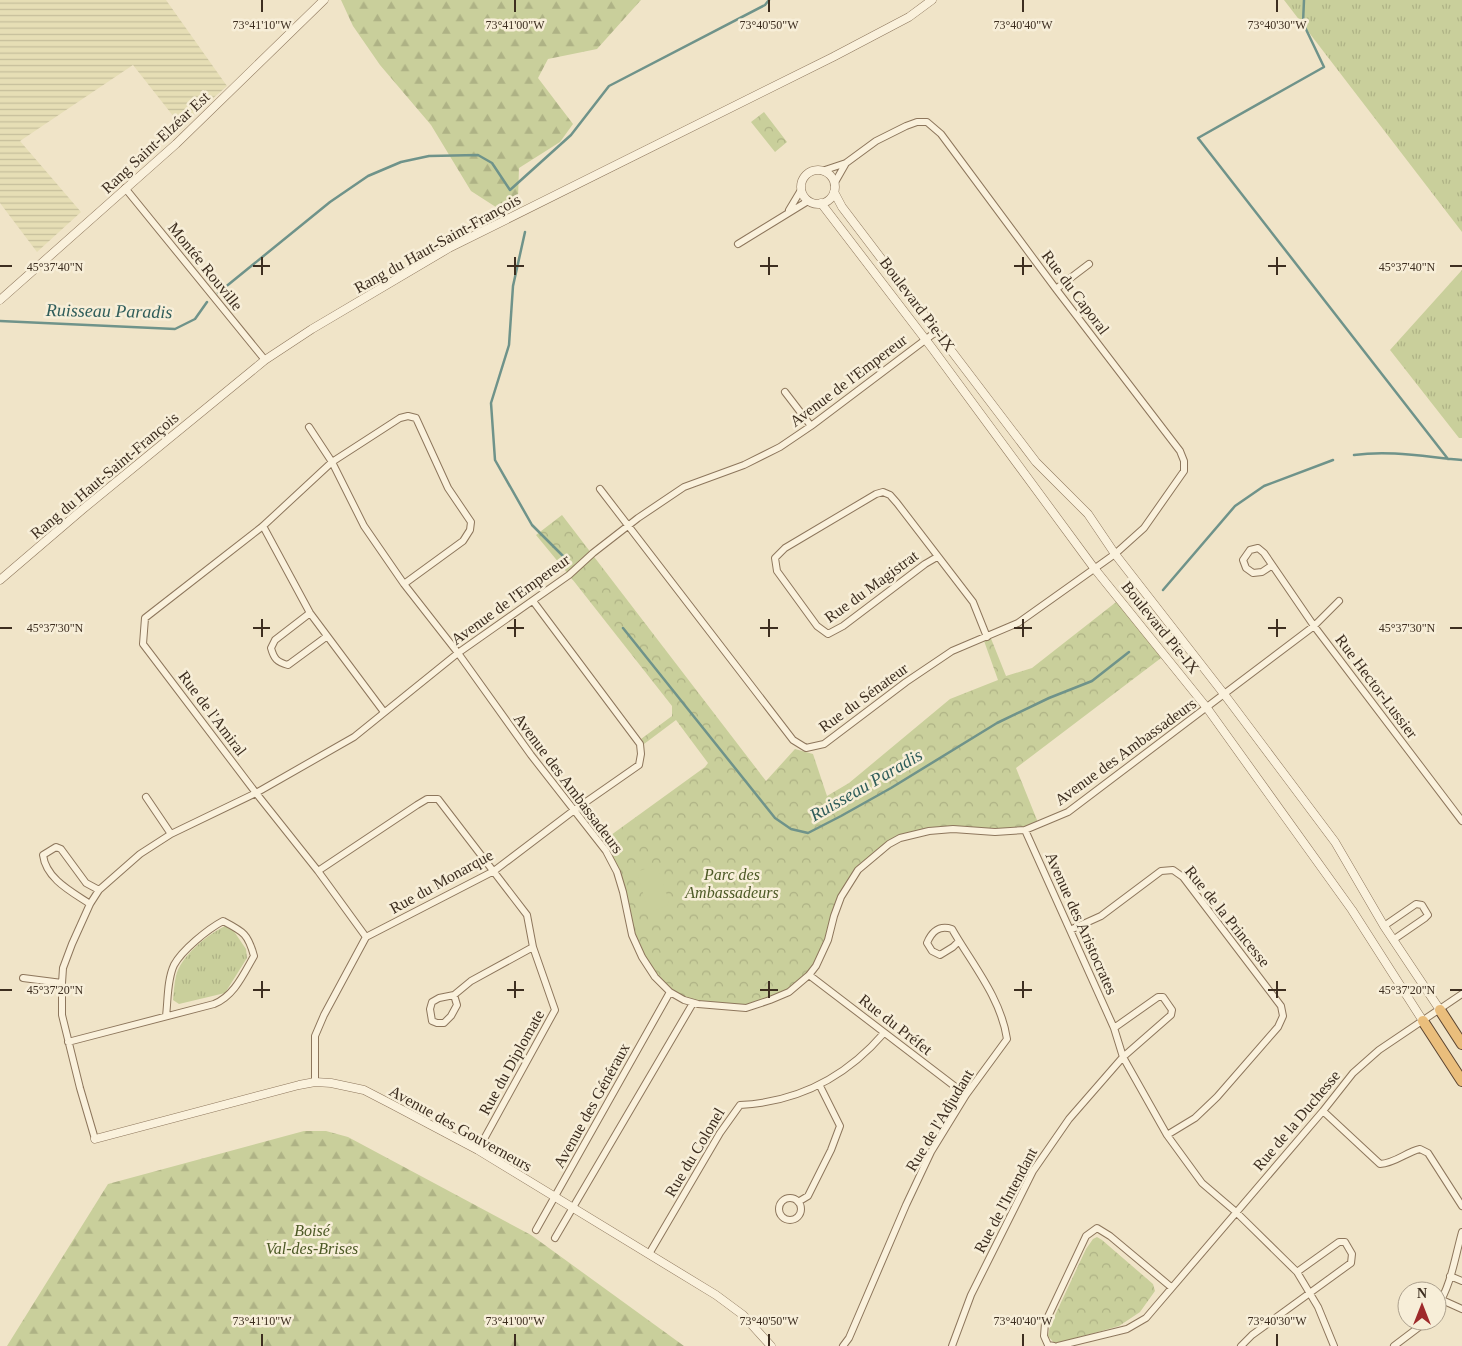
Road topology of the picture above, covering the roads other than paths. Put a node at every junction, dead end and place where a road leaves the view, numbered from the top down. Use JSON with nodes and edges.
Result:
{"nodes":[{"id":1,"x":324,"y":0,"type":"edge"},
{"id":2,"x":932,"y":0,"type":"edge"},
{"id":3,"x":846,"y":163,"type":"junction"},
{"id":4,"x":822,"y":171,"type":"junction"},
{"id":5,"x":834,"y":184,"type":"junction"},
{"id":6,"x":126,"y":188,"type":"junction"},
{"id":7,"x":802,"y":190,"type":"junction"},
{"id":8,"x":834,"y":192,"type":"junction"},
{"id":9,"x":808,"y":201,"type":"junction"},
{"id":10,"x":821,"y":203,"type":"junction"},
{"id":11,"x":788,"y":212,"type":"junction"},
{"id":12,"x":738,"y":244,"type":"dead end"},
{"id":13,"x":1090,"y":264,"type":"dead end"},
{"id":14,"x":1056,"y":289,"type":"junction"},
{"id":15,"x":0,"y":300,"type":"edge"},
{"id":16,"x":937,"y":331,"type":"junction"},
{"id":17,"x":926,"y":339,"type":"junction"},
{"id":18,"x":265,"y":360,"type":"junction"},
{"id":19,"x":785,"y":392,"type":"dead end"},
{"id":20,"x":811,"y":426,"type":"junction"},
{"id":21,"x":309,"y":427,"type":"dead end"},
{"id":22,"x":332,"y":462,"type":"junction"},
{"id":23,"x":600,"y":489,"type":"dead end"},
{"id":24,"x":263,"y":526,"type":"junction"},
{"id":25,"x":630,"y":526,"type":"junction"},
{"id":26,"x":1115,"y":554,"type":"junction"},
{"id":27,"x":937,"y":557,"type":"junction"},
{"id":28,"x":1271,"y":566,"type":"junction"},
{"id":29,"x":1094,"y":568,"type":"junction"},
{"id":30,"x":0,"y":580,"type":"edge"},
{"id":31,"x":404,"y":584,"type":"junction"},
{"id":32,"x":533,"y":601,"type":"junction"},
{"id":33,"x":1340,"y":602,"type":"dead end"},
{"id":34,"x":310,"y":613,"type":"junction"},
{"id":35,"x":1314,"y":626,"type":"junction"},
{"id":36,"x":326,"y":637,"type":"junction"},
{"id":37,"x":987,"y":637,"type":"junction"},
{"id":38,"x":458,"y":654,"type":"junction"},
{"id":39,"x":1224,"y":694,"type":"junction"},
{"id":40,"x":1207,"y":708,"type":"junction"},
{"id":41,"x":384,"y":712,"type":"junction"},
{"id":42,"x":256,"y":793,"type":"junction"},
{"id":43,"x":146,"y":797,"type":"dead end"},
{"id":44,"x":573,"y":811,"type":"junction"},
{"id":45,"x":1462,"y":821,"type":"edge"},
{"id":46,"x":1025,"y":830,"type":"junction"},
{"id":47,"x":171,"y":834,"type":"junction"},
{"id":48,"x":494,"y":870,"type":"junction"},
{"id":49,"x":318,"y":871,"type":"junction"},
{"id":50,"x":99,"y":890,"type":"junction"},
{"id":51,"x":90,"y":904,"type":"junction"},
{"id":52,"x":1384,"y":926,"type":"junction"},
{"id":53,"x":1070,"y":930,"type":"junction"},
{"id":54,"x":366,"y":937,"type":"junction"},
{"id":55,"x":1393,"y":940,"type":"junction"},
{"id":56,"x":959,"y":941,"type":"junction"},
{"id":57,"x":533,"y":947,"type":"junction"},
{"id":58,"x":809,"y":975,"type":"junction"},
{"id":59,"x":23,"y":978,"type":"dead end"},
{"id":60,"x":62,"y":983,"type":"junction"},
{"id":61,"x":670,"y":992,"type":"junction"},
{"id":62,"x":1462,"y":994,"type":"edge"},
{"id":63,"x":454,"y":995,"type":"junction"},
{"id":64,"x":693,"y":1004,"type":"junction"},
{"id":65,"x":1440,"y":1010,"type":"junction"},
{"id":66,"x":166,"y":1016,"type":"junction"},
{"id":67,"x":1423,"y":1021,"type":"junction"},
{"id":68,"x":1114,"y":1028,"type":"junction"},
{"id":69,"x":884,"y":1033,"type":"junction"},
{"id":70,"x":68,"y":1042,"type":"junction"},
{"id":71,"x":1462,"y":1044,"type":"edge"},
{"id":72,"x":1124,"y":1057,"type":"junction"},
{"id":73,"x":1462,"y":1081,"type":"edge"},
{"id":74,"x":315,"y":1082,"type":"junction"},
{"id":75,"x":820,"y":1086,"type":"junction"},
{"id":76,"x":966,"y":1095,"type":"junction"},
{"id":77,"x":1323,"y":1112,"type":"junction"},
{"id":78,"x":1167,"y":1135,"type":"junction"},
{"id":79,"x":95,"y":1138,"type":"joint"},
{"id":80,"x":478,"y":1150,"type":"junction"},
{"id":81,"x":555,"y":1198,"type":"junction"},
{"id":82,"x":798,"y":1202,"type":"dead end"},
{"id":83,"x":1462,"y":1206,"type":"edge"},
{"id":84,"x":572,"y":1208,"type":"junction"},
{"id":85,"x":1236,"y":1212,"type":"junction"},
{"id":86,"x":536,"y":1230,"type":"dead end"},
{"id":87,"x":1462,"y":1232,"type":"edge"},
{"id":88,"x":555,"y":1238,"type":"dead end"},
{"id":89,"x":649,"y":1254,"type":"junction"},
{"id":90,"x":1297,"y":1272,"type":"junction"},
{"id":91,"x":1450,"y":1276,"type":"junction"},
{"id":92,"x":1462,"y":1282,"type":"edge"},
{"id":93,"x":1447,"y":1285,"type":"edge"},
{"id":94,"x":1171,"y":1287,"type":"junction"},
{"id":95,"x":1310,"y":1292,"type":"junction"},
{"id":96,"x":1447,"y":1302,"type":"edge"},
{"id":97,"x":1462,"y":1309,"type":"edge"},
{"id":98,"x":1414,"y":1331,"type":"edge"},
{"id":99,"x":771,"y":1346,"type":"edge"},
{"id":100,"x":843,"y":1346,"type":"edge"},
{"id":101,"x":952,"y":1346,"type":"edge"},
{"id":102,"x":1054,"y":1346,"type":"edge"},
{"id":103,"x":1058,"y":1346,"type":"edge"},
{"id":104,"x":1242,"y":1346,"type":"edge"},
{"id":105,"x":1334,"y":1346,"type":"edge"},
{"id":106,"x":1394,"y":1346,"type":"edge"}],
"edges":[{"from":1,"to":6,"type":"street","name":"Rang Saint-Elzéar Est"},
{"from":2,"to":18,"type":"street","name":"Rang du Haut-Saint-François"},
{"from":3,"to":4,"type":"street","name":"Rue du Caporal"},
{"from":3,"to":5,"type":"street","name":"Rue du Caporal"},
{"from":3,"to":14,"type":"street","name":"Rue du Caporal"},
{"from":4,"to":5,"type":"street"},
{"from":4,"to":7,"type":"street"},
{"from":5,"to":8,"type":"street"},
{"from":6,"to":15,"type":"street","name":"Rang Saint-Elzéar Est"},
{"from":6,"to":18,"type":"street","name":"Montée Rouville"},
{"from":7,"to":9,"type":"street"},
{"from":7,"to":11,"type":"street"},
{"from":8,"to":10,"type":"street"},
{"from":8,"to":16,"type":"street","name":"Boulevard Pie-IX"},
{"from":9,"to":10,"type":"street"},
{"from":9,"to":11,"type":"street"},
{"from":10,"to":17,"type":"street","name":"Boulevard Pie-IX"},
{"from":11,"to":12,"type":"street"},
{"from":13,"to":14,"type":"street"},
{"from":14,"to":26,"type":"street","name":"Rue du Caporal"},
{"from":16,"to":17,"type":"street","name":"Avenue de l'Empereur"},
{"from":16,"to":26,"type":"street","name":"Boulevard Pie-IX"},
{"from":17,"to":20,"type":"street","name":"Avenue de l'Empereur"},
{"from":17,"to":29,"type":"street","name":"Boulevard Pie-IX"},
{"from":18,"to":30,"type":"street","name":"Rang du Haut-Saint-François"},
{"from":19,"to":20,"type":"street"},
{"from":20,"to":25,"type":"street","name":"Avenue de l'Empereur"},
{"from":21,"to":22,"type":"street","name":"Avenue des Ambassadeurs"},
{"from":22,"to":24,"type":"street","name":"Rue de l'Amiral"},
{"from":22,"to":31,"type":"street","name":"Avenue des Ambassadeurs"},
{"from":22,"to":31,"type":"street","name":"Rue de l'Amiral"},
{"from":23,"to":25,"type":"street","name":"Rue du Sénateur"},
{"from":24,"to":34,"type":"street"},
{"from":24,"to":42,"type":"street","name":"Rue de l'Amiral"},
{"from":25,"to":32,"type":"street","name":"Avenue de l'Empereur"},
{"from":25,"to":37,"type":"street","name":"Rue du Sénateur"},
{"from":26,"to":29,"type":"street","name":"Rue du Sénateur"},
{"from":26,"to":39,"type":"street","name":"Boulevard Pie-IX"},
{"from":27,"to":27,"type":"street","name":"Rue du Magistrat"},
{"from":27,"to":37,"type":"street","name":"Rue du Magistrat"},
{"from":28,"to":28,"type":"street","name":"Rue Hector-Lussier"},
{"from":28,"to":35,"type":"street","name":"Rue Hector-Lussier"},
{"from":29,"to":37,"type":"street","name":"Rue du Sénateur"},
{"from":29,"to":40,"type":"street","name":"Boulevard Pie-IX"},
{"from":31,"to":38,"type":"street","name":"Avenue des Ambassadeurs"},
{"from":32,"to":38,"type":"street","name":"Avenue de l'Empereur"},
{"from":32,"to":44,"type":"street","name":"Rue du Monarque"},
{"from":33,"to":35,"type":"street","name":"Avenue des Ambassadeurs"},
{"from":34,"to":36,"type":"street"},
{"from":34,"to":36,"type":"street"},
{"from":35,"to":39,"type":"street","name":"Avenue des Ambassadeurs"},
{"from":35,"to":45,"type":"street","name":"Rue Hector-Lussier"},
{"from":36,"to":41,"type":"street"},
{"from":38,"to":41,"type":"street","name":"Avenue de l'Empereur"},
{"from":38,"to":44,"type":"street","name":"Avenue des Ambassadeurs"},
{"from":39,"to":40,"type":"street","name":"Avenue des Ambassadeurs"},
{"from":39,"to":52,"type":"street","name":"Boulevard Pie-IX"},
{"from":40,"to":46,"type":"street","name":"Avenue des Ambassadeurs"},
{"from":40,"to":67,"type":"street","name":"Boulevard Pie-IX"},
{"from":41,"to":42,"type":"street","name":"Avenue de l'Empereur"},
{"from":42,"to":47,"type":"street","name":"Avenue de l'Empereur"},
{"from":42,"to":49,"type":"street","name":"Rue de l'Amiral"},
{"from":43,"to":47,"type":"street"},
{"from":44,"to":48,"type":"street","name":"Rue du Monarque"},
{"from":44,"to":61,"type":"street","name":"Avenue des Ambassadeurs"},
{"from":46,"to":53,"type":"street","name":"Avenue des Aristocrates"},
{"from":46,"to":58,"type":"street","name":"Avenue des Ambassadeurs"},
{"from":47,"to":50,"type":"street","name":"Avenue de l'Empereur"},
{"from":48,"to":49,"type":"street","name":"Rue du Diplomate"},
{"from":48,"to":54,"type":"street","name":"Rue du Monarque"},
{"from":48,"to":57,"type":"street","name":"Rue du Diplomate"},
{"from":49,"to":54,"type":"street","name":"Rue de l'Amiral"},
{"from":50,"to":51,"type":"street","name":"Avenue de l'Empereur"},
{"from":50,"to":51,"type":"street"},
{"from":51,"to":60,"type":"street","name":"Avenue de l'Empereur"},
{"from":52,"to":55,"type":"street","name":"Boulevard Pie-IX"},
{"from":52,"to":55,"type":"street"},
{"from":53,"to":68,"type":"street","name":"Avenue des Aristocrates"},
{"from":53,"to":78,"type":"street","name":"Rue de la Princesse"},
{"from":54,"to":74,"type":"street"},
{"from":55,"to":65,"type":"street","name":"Boulevard Pie-IX"},
{"from":56,"to":56,"type":"street","name":"Rue de l'Adjudant"},
{"from":56,"to":76,"type":"street","name":"Rue de l'Adjudant"},
{"from":57,"to":63,"type":"street"},
{"from":57,"to":80,"type":"street","name":"Rue du Diplomate"},
{"from":58,"to":64,"type":"street","name":"Avenue des Ambassadeurs"},
{"from":58,"to":69,"type":"street","name":"Rue du Préfet"},
{"from":59,"to":60,"type":"street"},
{"from":60,"to":70,"type":"street","name":"Avenue de l'Empereur"},
{"from":61,"to":64,"type":"street","name":"Avenue des Ambassadeurs"},
{"from":61,"to":81,"type":"street","name":"Avenue des Généraux"},
{"from":62,"to":65,"type":"street","name":"Rue de la Duchesse"},
{"from":63,"to":63,"type":"street"},
{"from":64,"to":84,"type":"street"},
{"from":65,"to":67,"type":"street","name":"Rue de la Duchesse"},
{"from":65,"to":71,"type":"highway","name":"Boulevard Pie-IX"},
{"from":66,"to":66,"type":"street"},
{"from":66,"to":70,"type":"street"},
{"from":67,"to":73,"type":"highway","name":"Boulevard Pie-IX"},
{"from":67,"to":77,"type":"street","name":"Rue de la Duchesse"},
{"from":68,"to":72,"type":"street","name":"Avenue des Aristocrates"},
{"from":68,"to":72,"type":"street"},
{"from":69,"to":75,"type":"street","name":"Rue du Colonel"},
{"from":69,"to":76,"type":"street","name":"Rue du Préfet"},
{"from":70,"to":79,"type":"street","name":"Avenue de l'Empereur"},
{"from":72,"to":78,"type":"street","name":"Avenue des Aristocrates"},
{"from":72,"to":101,"type":"street","name":"Rue de l'Intendant"},
{"from":74,"to":79,"type":"street","name":"Avenue des Gouverneurs"},
{"from":74,"to":80,"type":"street","name":"Avenue des Gouverneurs"},
{"from":75,"to":82,"type":"street"},
{"from":75,"to":89,"type":"street","name":"Rue du Colonel"},
{"from":76,"to":100,"type":"street","name":"Rue de l'Adjudant"},
{"from":77,"to":83,"type":"street"},
{"from":77,"to":85,"type":"street","name":"Rue de la Duchesse"},
{"from":78,"to":85,"type":"street","name":"Avenue des Aristocrates"},
{"from":80,"to":81,"type":"street","name":"Avenue des Gouverneurs"},
{"from":81,"to":84,"type":"street","name":"Avenue des Gouverneurs"},
{"from":81,"to":86,"type":"street","name":"Avenue des Généraux"},
{"from":84,"to":88,"type":"street"},
{"from":84,"to":89,"type":"street","name":"Avenue des Gouverneurs"},
{"from":85,"to":90,"type":"street","name":"Avenue des Aristocrates"},
{"from":85,"to":94,"type":"street","name":"Rue de la Duchesse"},
{"from":87,"to":91,"type":"street"},
{"from":89,"to":99,"type":"street","name":"Avenue des Gouverneurs"},
{"from":90,"to":95,"type":"street","name":"Avenue des Aristocrates"},
{"from":90,"to":95,"type":"street"},
{"from":91,"to":92,"type":"street"},
{"from":91,"to":93,"type":"street"},
{"from":94,"to":102,"type":"street"},
{"from":94,"to":103,"type":"street","name":"Rue de la Duchesse"},
{"from":95,"to":104,"type":"street"},
{"from":95,"to":105,"type":"street","name":"Avenue des Aristocrates"},
{"from":96,"to":97,"type":"street"},
{"from":98,"to":106,"type":"street"}]}
